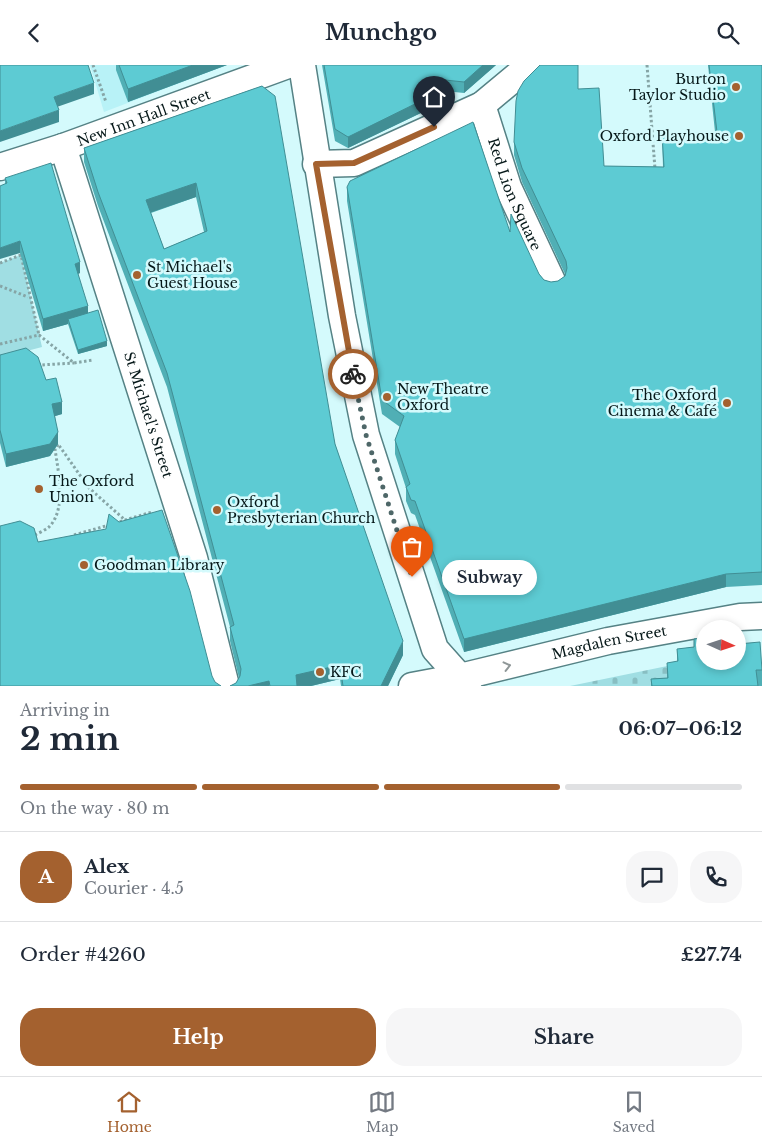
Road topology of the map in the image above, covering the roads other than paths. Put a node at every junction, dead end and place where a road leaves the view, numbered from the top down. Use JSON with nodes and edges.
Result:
{"nodes":[{"id":1,"x":288,"y":65,"type":"edge"},
{"id":2,"x":302,"y":65,"type":"edge"},
{"id":3,"x":530,"y":65,"type":"edge"},
{"id":4,"x":482,"y":105,"type":"junction"},
{"id":5,"x":63,"y":147,"type":"junction"},
{"id":6,"x":316,"y":164,"type":"junction"},
{"id":7,"x":0,"y":167,"type":"edge"},
{"id":8,"x":552,"y":281,"type":"edge"},
{"id":9,"x":762,"y":616,"type":"edge"},
{"id":10,"x":464,"y":682,"type":"edge"},
{"id":11,"x":226,"y":686,"type":"edge"},
{"id":12,"x":412,"y":686,"type":"edge"}],
"edges":[{"from":1,"to":5,"type":"street","name":"New Inn Hall Street"},
{"from":2,"to":6,"type":"street"},
{"from":3,"to":4,"type":"street"},
{"from":4,"to":6,"type":"street"},
{"from":4,"to":8,"type":"street","name":"Red Lion Square"},
{"from":5,"to":7,"type":"street","name":"New Inn Hall Street"},
{"from":5,"to":11,"type":"street","name":"St Michael's Street"},
{"from":6,"to":10,"type":"street"},
{"from":10,"to":9,"type":"street","name":"Magdalen Street","one_way":true},
{"from":10,"to":12,"type":"street","name":"Magdalen Street"}]}
